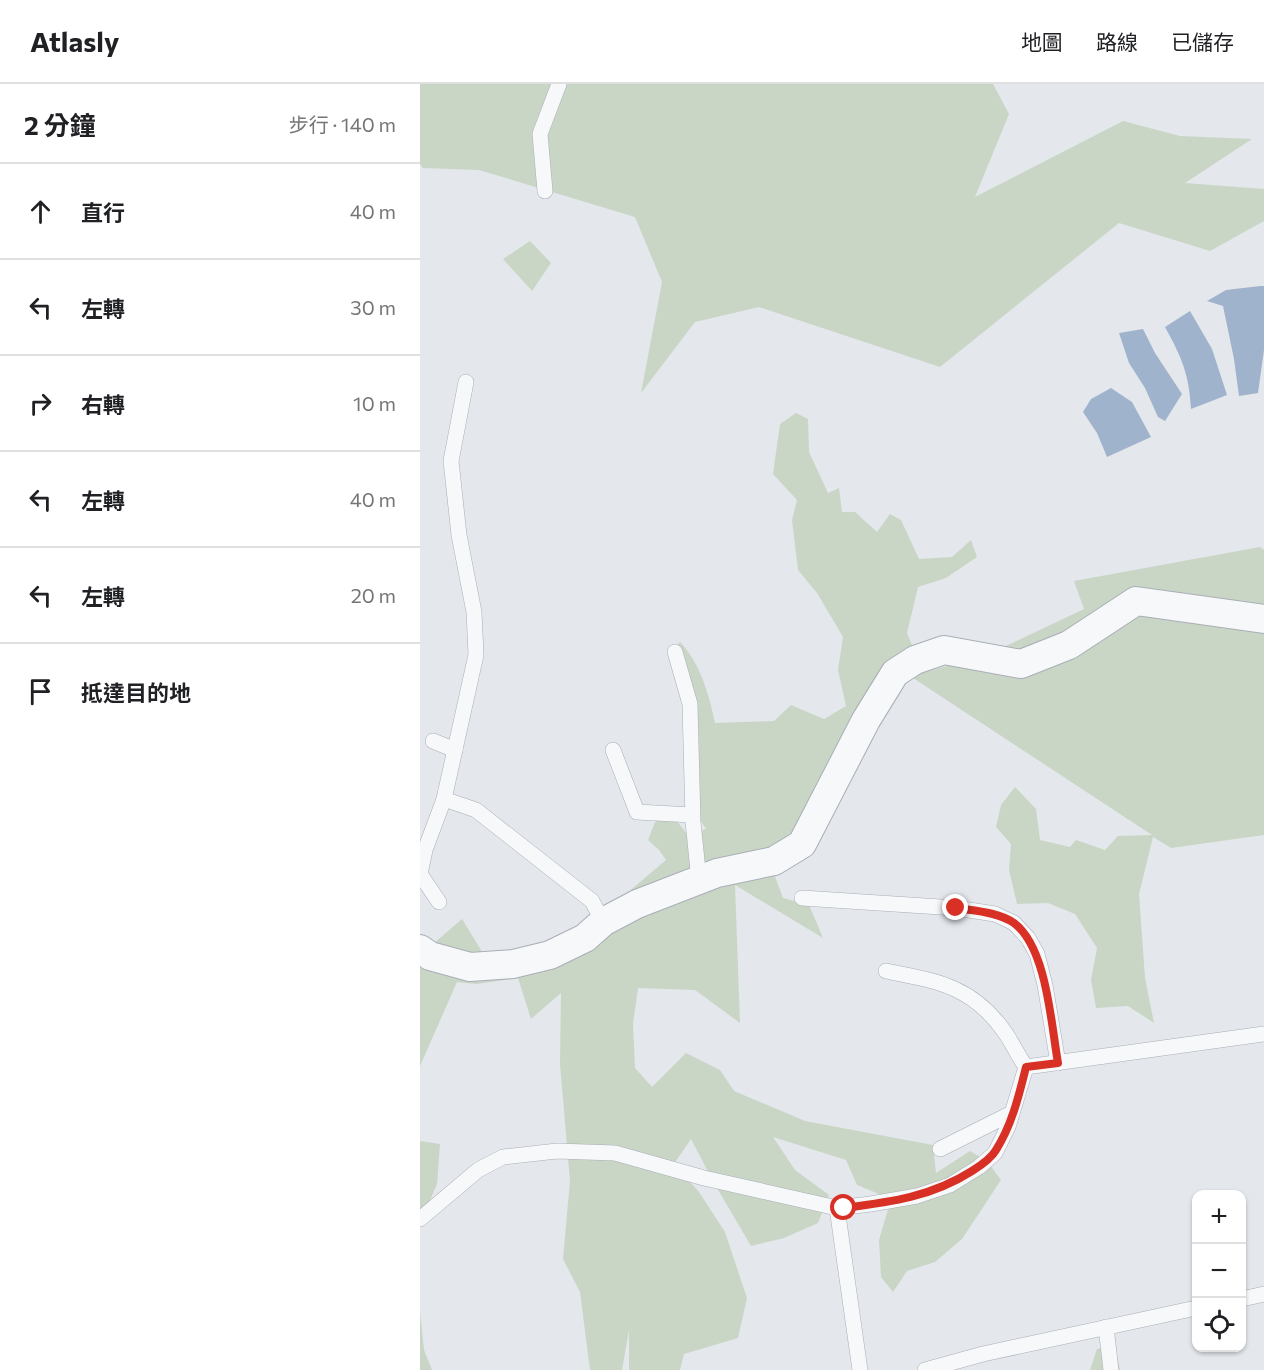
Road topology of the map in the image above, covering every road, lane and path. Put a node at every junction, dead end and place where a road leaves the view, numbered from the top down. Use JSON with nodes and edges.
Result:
{"nodes":[{"id":1,"x":559,"y":84,"type":"edge"},
{"id":2,"x":545,"y":191,"type":"dead end"},
{"id":3,"x":466,"y":382,"type":"dead end"},
{"id":4,"x":1264,"y":619,"type":"edge"},
{"id":5,"x":675,"y":652,"type":"dead end"},
{"id":6,"x":433,"y":741,"type":"dead end"},
{"id":7,"x":455,"y":750,"type":"junction"},
{"id":8,"x":613,"y":750,"type":"dead end"},
{"id":9,"x":444,"y":799,"type":"junction"},
{"id":10,"x":693,"y":815,"type":"junction"},
{"id":11,"x":699,"y":880,"type":"junction"},
{"id":12,"x":802,"y":898,"type":"dead end"},
{"id":13,"x":439,"y":902,"type":"dead end"},
{"id":14,"x":603,"y":922,"type":"junction"},
{"id":15,"x":420,"y":949,"type":"edge"},
{"id":16,"x":886,"y":971,"type":"dead end"},
{"id":17,"x":1264,"y":1034,"type":"edge"},
{"id":18,"x":1058,"y":1063,"type":"junction"},
{"id":19,"x":1026,"y":1067,"type":"junction"},
{"id":20,"x":1012,"y":1113,"type":"junction"},
{"id":21,"x":940,"y":1149,"type":"dead end"},
{"id":22,"x":837,"y":1208,"type":"junction"},
{"id":23,"x":420,"y":1219,"type":"edge"},
{"id":24,"x":1264,"y":1294,"type":"edge"},
{"id":25,"x":1246,"y":1298,"type":"edge"},
{"id":26,"x":1192,"y":1309,"type":"edge"},
{"id":27,"x":1106,"y":1327,"type":"junction"},
{"id":28,"x":860,"y":1370,"type":"edge"},
{"id":29,"x":925,"y":1370,"type":"edge"},
{"id":30,"x":1112,"y":1370,"type":"edge"}],
"edges":[{"from":1,"to":2,"type":"lane"},
{"from":3,"to":7,"type":"lane"},
{"from":4,"to":11,"type":"street"},
{"from":5,"to":10,"type":"lane"},
{"from":6,"to":7,"type":"lane"},
{"from":7,"to":9,"type":"lane"},
{"from":8,"to":10,"type":"lane"},
{"from":9,"to":13,"type":"lane"},
{"from":9,"to":14,"type":"lane"},
{"from":10,"to":11,"type":"lane"},
{"from":11,"to":14,"type":"street"},
{"from":12,"to":18,"type":"lane"},
{"from":14,"to":15,"type":"street"},
{"from":16,"to":19,"type":"lane"},
{"from":17,"to":18,"type":"lane"},
{"from":18,"to":19,"type":"lane"},
{"from":19,"to":20,"type":"lane"},
{"from":20,"to":21,"type":"lane"},
{"from":20,"to":22,"type":"lane"},
{"from":22,"to":23,"type":"lane"},
{"from":22,"to":28,"type":"lane"},
{"from":24,"to":25,"type":"lane"},
{"from":26,"to":27,"type":"lane"},
{"from":27,"to":29,"type":"lane"},
{"from":27,"to":30,"type":"lane"}]}
